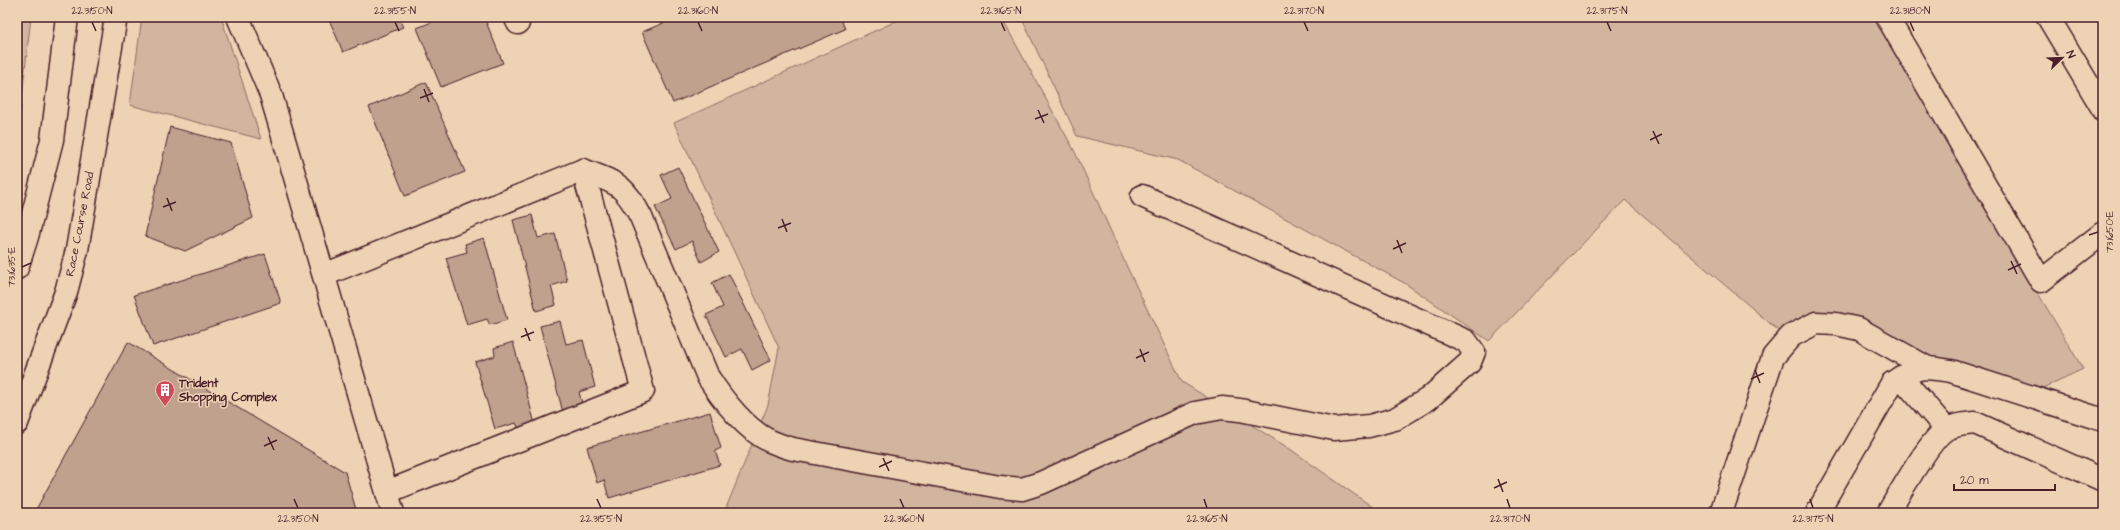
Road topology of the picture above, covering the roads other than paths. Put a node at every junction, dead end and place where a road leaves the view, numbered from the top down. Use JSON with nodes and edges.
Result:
{"nodes":[{"id":1,"x":67,"y":17,"type":"edge"},
{"id":2,"x":116,"y":17,"type":"edge"},
{"id":3,"x":238,"y":17,"type":"edge"},
{"id":4,"x":1887,"y":17,"type":"edge"},
{"id":5,"x":2048,"y":17,"type":"edge"},
{"id":6,"x":2103,"y":109,"type":"edge"},
{"id":7,"x":583,"y":170,"type":"junction"},
{"id":8,"x":1142,"y":196,"type":"dead end"},
{"id":9,"x":2103,"y":234,"type":"edge"},
{"id":10,"x":17,"y":268,"type":"edge"},
{"id":11,"x":324,"y":275,"type":"junction"},
{"id":12,"x":1926,"y":366,"type":"junction"},
{"id":13,"x":1901,"y":377,"type":"junction"},
{"id":14,"x":2103,"y":420,"type":"edge"},
{"id":15,"x":17,"y":423,"type":"edge"},
{"id":16,"x":1946,"y":429,"type":"junction"},
{"id":17,"x":2103,"y":480,"type":"edge"},
{"id":18,"x":387,"y":492,"type":"junction"},
{"id":19,"x":393,"y":513,"type":"edge"},
{"id":20,"x":1720,"y":513,"type":"edge"},
{"id":21,"x":1817,"y":513,"type":"edge"},
{"id":22,"x":1888,"y":513,"type":"edge"}],
"edges":[{"from":1,"to":10,"type":"street"},
{"from":2,"to":15,"type":"street","name":"Race Course Road"},
{"from":3,"to":11,"type":"street"},
{"from":4,"to":9,"type":"street"},
{"from":5,"to":6,"type":"street"},
{"from":7,"to":8,"type":"street"},
{"from":7,"to":11,"type":"street"},
{"from":7,"to":18,"type":"street"},
{"from":11,"to":18,"type":"street"},
{"from":12,"to":13,"type":"street"},
{"from":12,"to":14,"type":"street"},
{"from":12,"to":20,"type":"street"},
{"from":13,"to":16,"type":"street"},
{"from":13,"to":21,"type":"street"},
{"from":16,"to":17,"type":"street"},
{"from":16,"to":22,"type":"street"},
{"from":18,"to":19,"type":"street"}]}
